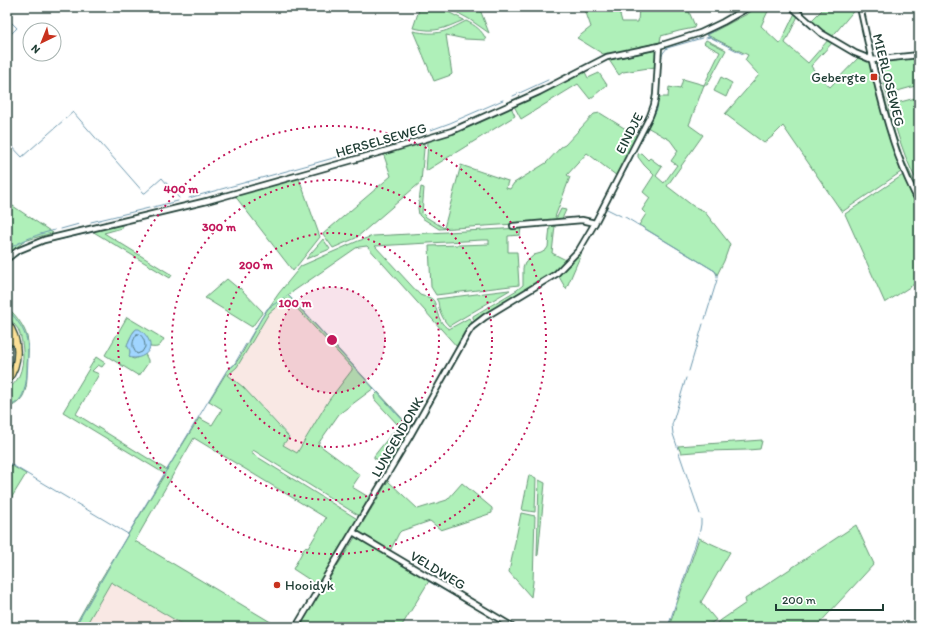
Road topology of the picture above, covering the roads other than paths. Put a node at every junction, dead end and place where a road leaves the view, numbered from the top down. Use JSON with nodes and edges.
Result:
{"nodes":[{"id":1,"x":749,"y":7,"type":"edge"},
{"id":2,"x":792,"y":7,"type":"edge"},
{"id":3,"x":860,"y":7,"type":"edge"},
{"id":4,"x":658,"y":46,"type":"junction"},
{"id":5,"x":919,"y":56,"type":"edge"},
{"id":6,"x":872,"y":60,"type":"junction"},
{"id":7,"x":919,"y":202,"type":"edge"},
{"id":8,"x":595,"y":223,"type":"junction"},
{"id":9,"x":514,"y":226,"type":"dead end"},
{"id":10,"x":7,"y":259,"type":"edge"},
{"id":11,"x":542,"y":283,"type":"joint"},
{"id":12,"x":7,"y":322,"type":"edge"},
{"id":13,"x":7,"y":330,"type":"edge"},
{"id":14,"x":17,"y":358,"type":"junction"},
{"id":15,"x":7,"y":381,"type":"edge"},
{"id":16,"x":353,"y":532,"type":"junction"},
{"id":17,"x":296,"y":627,"type":"edge"},
{"id":18,"x":512,"y":627,"type":"edge"}],
"edges":[{"from":1,"to":4,"type":"street","name":"HERSELSEWEG"},
{"from":2,"to":6,"type":"street"},
{"from":3,"to":6,"type":"street","name":"MIERLOSEWEG"},
{"from":4,"to":8,"type":"street","name":"EINDJE"},
{"from":4,"to":10,"type":"street","name":"HERSELSEWEG"},
{"from":5,"to":6,"type":"street"},
{"from":6,"to":7,"type":"street","name":"MIERLOSEWEG"},
{"from":8,"to":9,"type":"street"},
{"from":8,"to":11,"type":"street","name":"EINDJE"},
{"from":11,"to":16,"type":"street","name":"LUNGENDONK"},
{"from":12,"to":14,"type":"main road"},
{"from":13,"to":14,"type":"main road"},
{"from":14,"to":15,"type":"main road"},
{"from":16,"to":17,"type":"street","name":"LUNGENDONK"},
{"from":16,"to":18,"type":"street","name":"VELDWEG"}]}
